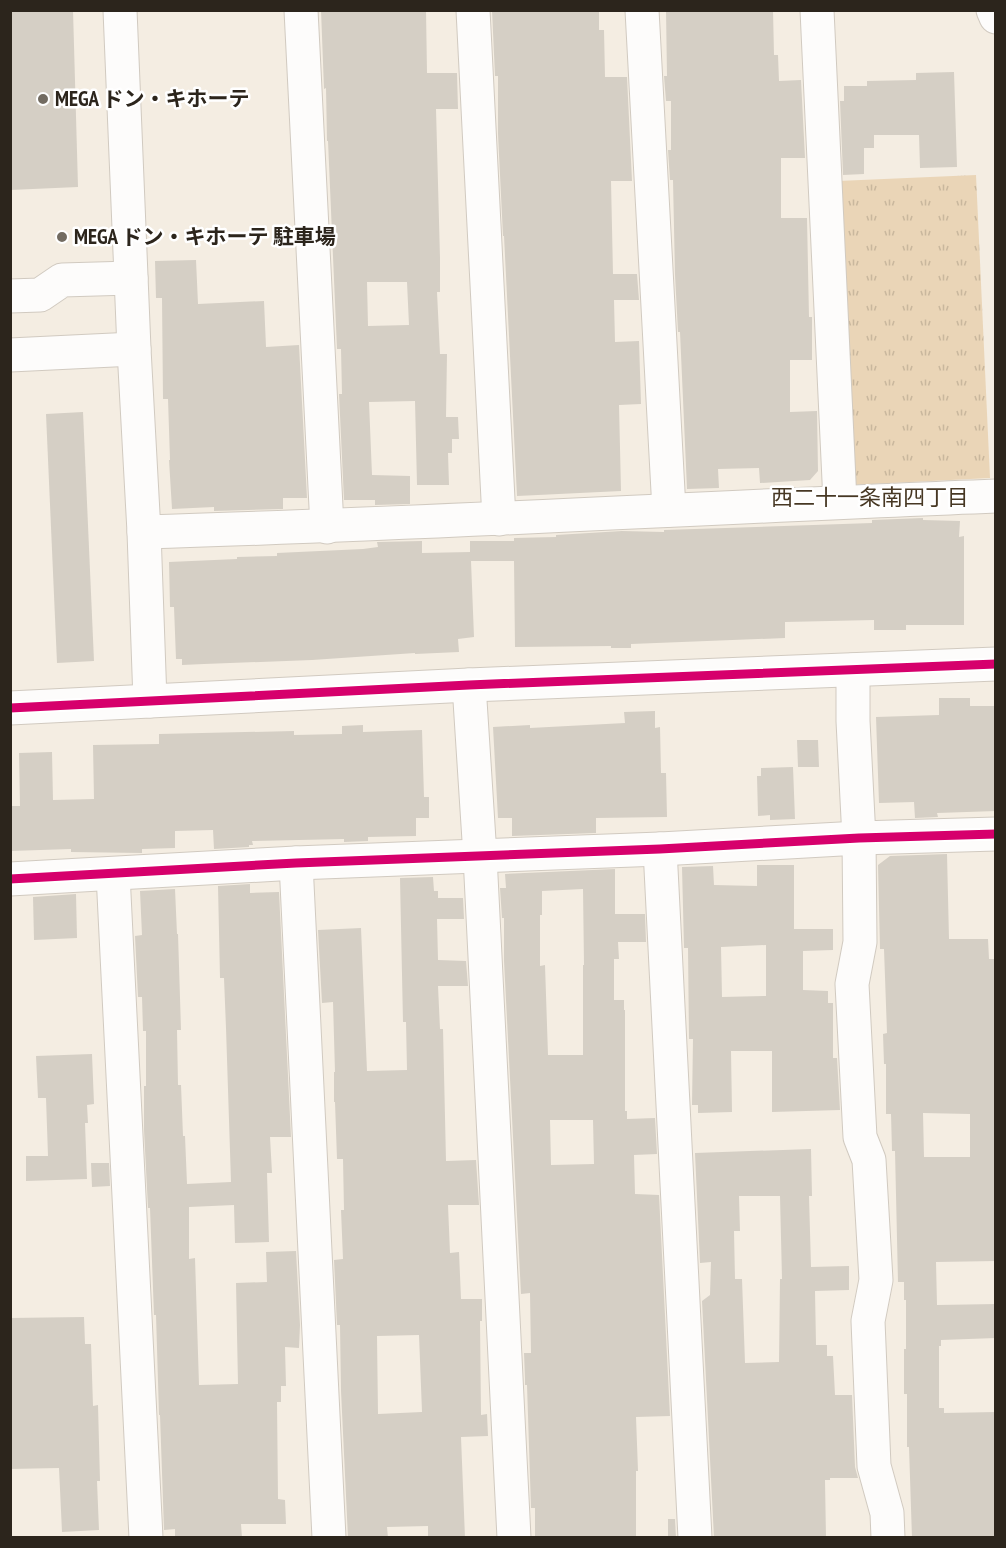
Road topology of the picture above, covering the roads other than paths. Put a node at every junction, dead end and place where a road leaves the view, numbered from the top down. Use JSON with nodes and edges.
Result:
{"nodes":[{"id":1,"x":120,"y":10,"type":"edge"},
{"id":2,"x":301,"y":10,"type":"edge"},
{"id":3,"x":473,"y":10,"type":"edge"},
{"id":4,"x":642,"y":10,"type":"edge"},
{"id":5,"x":817,"y":10,"type":"edge"},
{"id":6,"x":993,"y":10,"type":"edge"},
{"id":7,"x":996,"y":17,"type":"edge"},
{"id":8,"x":131,"y":278,"type":"junction"},
{"id":9,"x":10,"y":297,"type":"edge"},
{"id":10,"x":134,"y":349,"type":"junction"},
{"id":11,"x":10,"y":355,"type":"edge"},
{"id":12,"x":996,"y":496,"type":"edge"},
{"id":13,"x":840,"y":502,"type":"junction"},
{"id":14,"x":669,"y":510,"type":"junction"},
{"id":15,"x":499,"y":519,"type":"junction"},
{"id":16,"x":327,"y":527,"type":"junction"},
{"id":17,"x":144,"y":532,"type":"junction"},
{"id":18,"x":996,"y":664,"type":"edge"},
{"id":19,"x":853,"y":670,"type":"junction"},
{"id":20,"x":469,"y":685,"type":"junction"},
{"id":21,"x":150,"y":701,"type":"junction"},
{"id":22,"x":10,"y":708,"type":"edge"},
{"id":23,"x":996,"y":834,"type":"edge"},
{"id":24,"x":859,"y":838,"type":"junction"},
{"id":25,"x":660,"y":849,"type":"junction"},
{"id":26,"x":480,"y":856,"type":"junction"},
{"id":27,"x":296,"y":863,"type":"junction"},
{"id":28,"x":113,"y":874,"type":"junction"},
{"id":29,"x":10,"y":879,"type":"edge"},
{"id":30,"x":146,"y":1538,"type":"edge"},
{"id":31,"x":329,"y":1538,"type":"edge"},
{"id":32,"x":514,"y":1538,"type":"edge"},
{"id":33,"x":695,"y":1538,"type":"edge"},
{"id":34,"x":888,"y":1538,"type":"edge"}],
"edges":[{"from":1,"to":8,"type":"street"},
{"from":2,"to":16,"type":"street"},
{"from":3,"to":15,"type":"street"},
{"from":4,"to":14,"type":"street"},
{"from":5,"to":13,"type":"street"},
{"from":6,"to":7,"type":"street"},
{"from":8,"to":9,"type":"street"},
{"from":8,"to":10,"type":"street"},
{"from":10,"to":11,"type":"street"},
{"from":10,"to":17,"type":"street"},
{"from":12,"to":13,"type":"street"},
{"from":13,"to":14,"type":"street"},
{"from":14,"to":15,"type":"street"},
{"from":15,"to":16,"type":"street"},
{"from":16,"to":17,"type":"street"},
{"from":17,"to":21,"type":"street"},
{"from":18,"to":19,"type":"street"},
{"from":19,"to":20,"type":"street"},
{"from":19,"to":24,"type":"street"},
{"from":20,"to":21,"type":"street"},
{"from":20,"to":26,"type":"street"},
{"from":21,"to":22,"type":"street"},
{"from":23,"to":24,"type":"street"},
{"from":24,"to":25,"type":"street"},
{"from":24,"to":34,"type":"street"},
{"from":25,"to":26,"type":"street"},
{"from":25,"to":33,"type":"street"},
{"from":26,"to":27,"type":"street"},
{"from":26,"to":32,"type":"street"},
{"from":27,"to":28,"type":"street"},
{"from":27,"to":31,"type":"street"},
{"from":28,"to":29,"type":"street"},
{"from":28,"to":30,"type":"street"}]}
